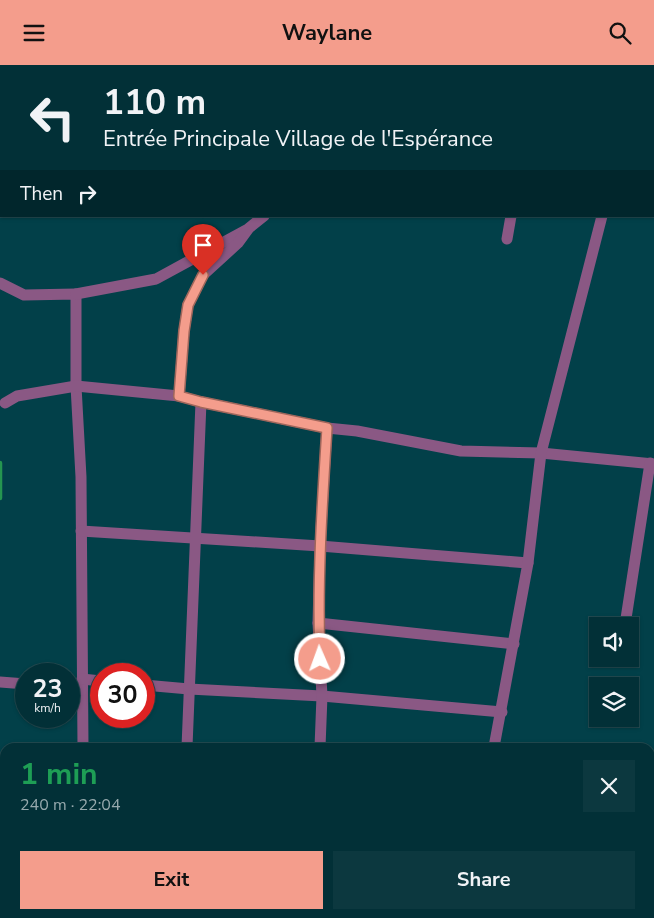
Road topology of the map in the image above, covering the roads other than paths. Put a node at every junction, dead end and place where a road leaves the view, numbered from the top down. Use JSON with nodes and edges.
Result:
{"nodes":[{"id":1,"x":263,"y":217,"type":"edge"},
{"id":2,"x":511,"y":217,"type":"edge"},
{"id":3,"x":602,"y":217,"type":"edge"},
{"id":4,"x":249,"y":228,"type":"junction"},
{"id":5,"x":508,"y":239,"type":"dead end"},
{"id":6,"x":0,"y":283,"type":"edge"},
{"id":7,"x":76,"y":295,"type":"junction"},
{"id":8,"x":76,"y":386,"type":"junction"},
{"id":9,"x":179,"y":396,"type":"junction"},
{"id":10,"x":201,"y":402,"type":"junction"},
{"id":11,"x":5,"y":403,"type":"dead end"},
{"id":12,"x":327,"y":428,"type":"junction"},
{"id":13,"x":541,"y":453,"type":"junction"},
{"id":14,"x":652,"y":464,"type":"edge"},
{"id":15,"x":81,"y":531,"type":"junction"},
{"id":16,"x":195,"y":538,"type":"junction"},
{"id":17,"x":320,"y":546,"type":"junction"},
{"id":18,"x":528,"y":563,"type":"junction"},
{"id":19,"x":626,"y":617,"type":"edge"},
{"id":20,"x":318,"y":623,"type":"junction"},
{"id":21,"x":514,"y":644,"type":"junction"},
{"id":22,"x":0,"y":682,"type":"edge"},
{"id":23,"x":15,"y":683,"type":"edge"},
{"id":24,"x":90,"y":683,"type":"edge"},
{"id":25,"x":82,"y":684,"type":"junction"},
{"id":26,"x":155,"y":686,"type":"edge"},
{"id":27,"x":189,"y":689,"type":"junction"},
{"id":28,"x":322,"y":695,"type":"junction"},
{"id":29,"x":502,"y":712,"type":"junction"},
{"id":30,"x":83,"y":743,"type":"edge"},
{"id":31,"x":187,"y":743,"type":"edge"},
{"id":32,"x":320,"y":743,"type":"edge"},
{"id":33,"x":495,"y":743,"type":"edge"}],
"edges":[{"from":1,"to":4,"type":"street"},
{"from":2,"to":5,"type":"street"},
{"from":3,"to":13,"type":"street"},
{"from":4,"to":7,"type":"street"},
{"from":4,"to":9,"type":"street"},
{"from":6,"to":7,"type":"street"},
{"from":7,"to":8,"type":"street"},
{"from":8,"to":9,"type":"street"},
{"from":8,"to":11,"type":"street"},
{"from":8,"to":15,"type":"street"},
{"from":9,"to":10,"type":"street"},
{"from":10,"to":12,"type":"street"},
{"from":10,"to":16,"type":"street"},
{"from":12,"to":13,"type":"street"},
{"from":12,"to":17,"type":"street"},
{"from":13,"to":14,"type":"street"},
{"from":13,"to":18,"type":"street"},
{"from":14,"to":19,"type":"street"},
{"from":15,"to":16,"type":"street"},
{"from":15,"to":25,"type":"street"},
{"from":16,"to":17,"type":"street"},
{"from":16,"to":27,"type":"street"},
{"from":17,"to":18,"type":"street"},
{"from":17,"to":20,"type":"street"},
{"from":18,"to":21,"type":"street"},
{"from":20,"to":21,"type":"street"},
{"from":20,"to":28,"type":"street"},
{"from":21,"to":29,"type":"street"},
{"from":22,"to":23,"type":"street"},
{"from":24,"to":25,"type":"street"},
{"from":25,"to":30,"type":"street"},
{"from":26,"to":27,"type":"street"},
{"from":27,"to":28,"type":"street"},
{"from":27,"to":31,"type":"street"},
{"from":28,"to":29,"type":"street"},
{"from":28,"to":32,"type":"street"},
{"from":29,"to":33,"type":"street"}]}
